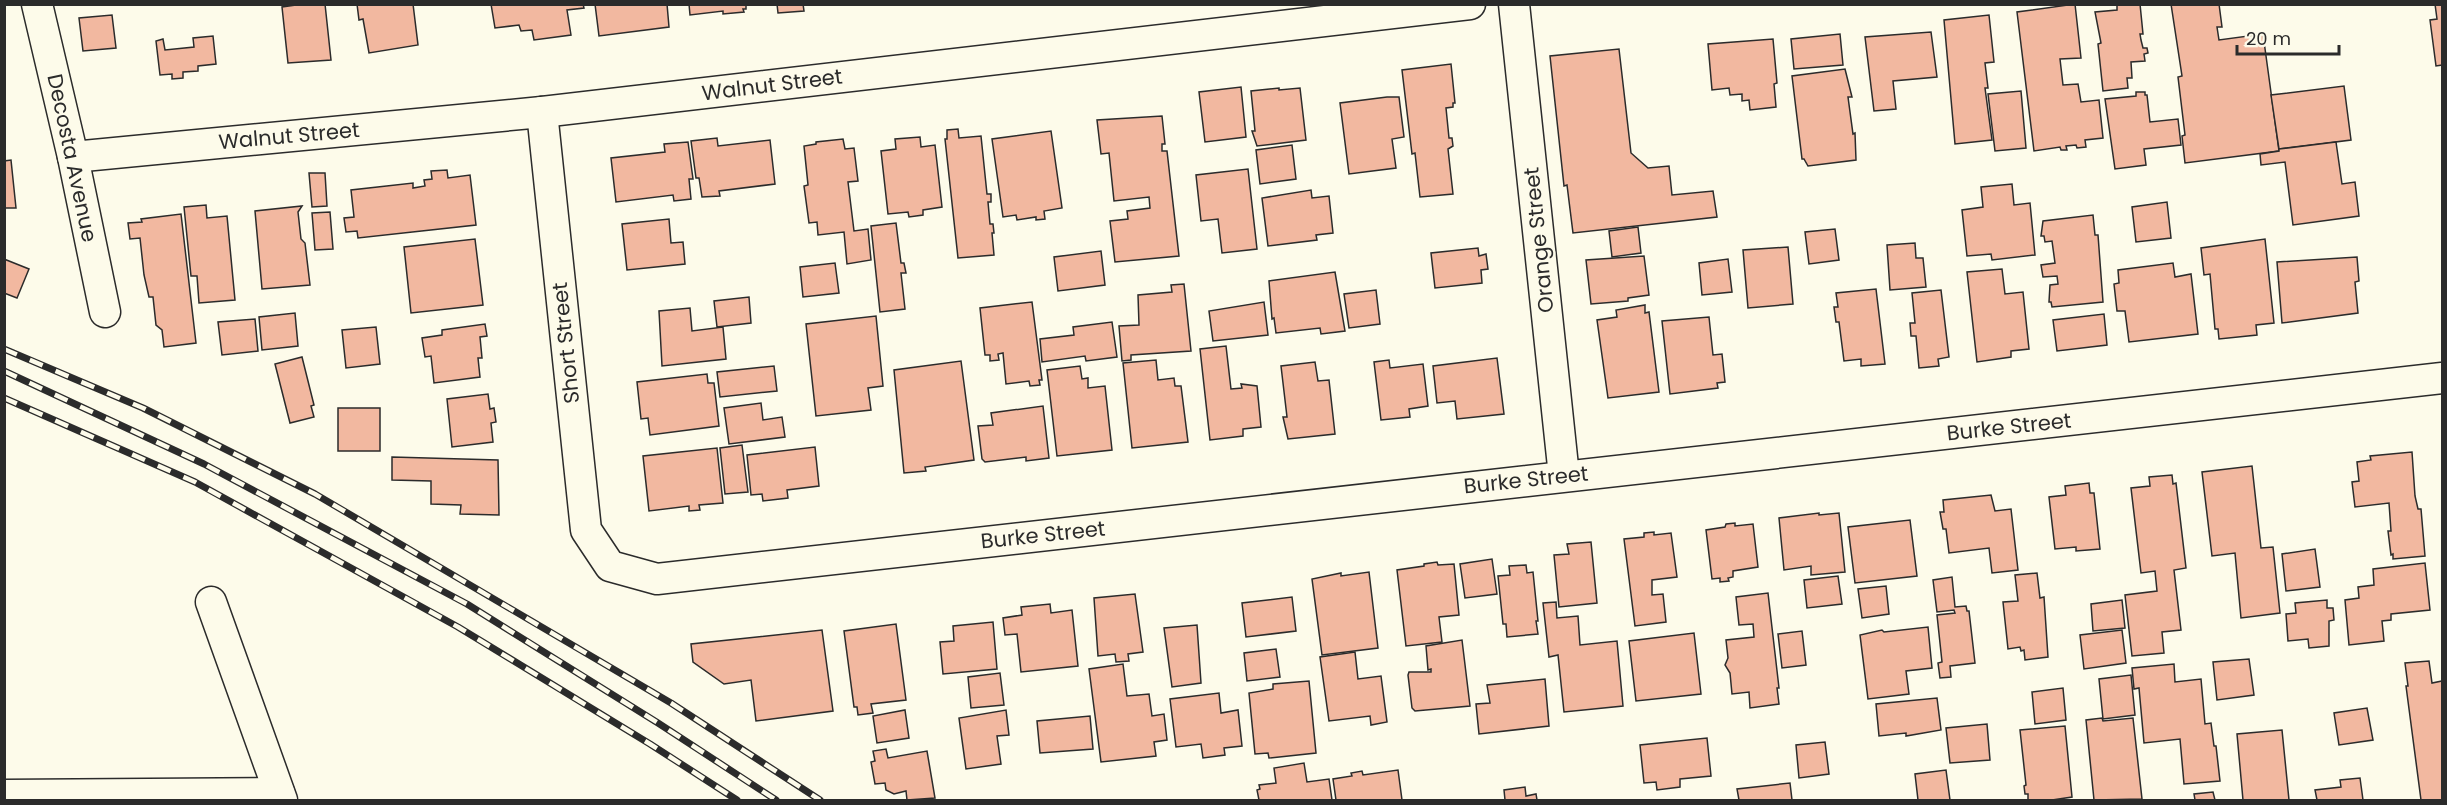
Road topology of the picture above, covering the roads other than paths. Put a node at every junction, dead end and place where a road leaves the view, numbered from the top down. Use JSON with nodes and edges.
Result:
{"nodes":[{"id":1,"x":37,"y":4,"type":"edge"},
{"id":2,"x":1470,"y":4,"type":"edge"},
{"id":3,"x":1514,"y":4,"type":"edge"},
{"id":4,"x":542,"y":112,"type":"junction"},
{"id":5,"x":73,"y":157,"type":"junction"},
{"id":6,"x":105,"y":312,"type":"dead end"},
{"id":7,"x":2442,"y":378,"type":"edge"},
{"id":8,"x":1564,"y":476,"type":"junction"},
{"id":9,"x":610,"y":566,"type":"joint"},
{"id":10,"x":211,"y":602,"type":"dead end"},
{"id":11,"x":4,"y":795,"type":"edge"},
{"id":12,"x":281,"y":797,"type":"edge"}],
"edges":[{"from":1,"to":5,"type":"street","name":"Decosta Avenue"},
{"from":2,"to":4,"type":"street","name":"Walnut Street"},
{"from":3,"to":8,"type":"street","name":"Orange Street"},
{"from":4,"to":5,"type":"street","name":"Walnut Street"},
{"from":4,"to":9,"type":"street","name":"Short Street"},
{"from":5,"to":6,"type":"street","name":"Decosta Avenue"},
{"from":7,"to":8,"type":"street","name":"Burke Street"},
{"from":8,"to":9,"type":"street","name":"Burke Street"},
{"from":10,"to":12,"type":"street"},
{"from":11,"to":12,"type":"street"}]}
